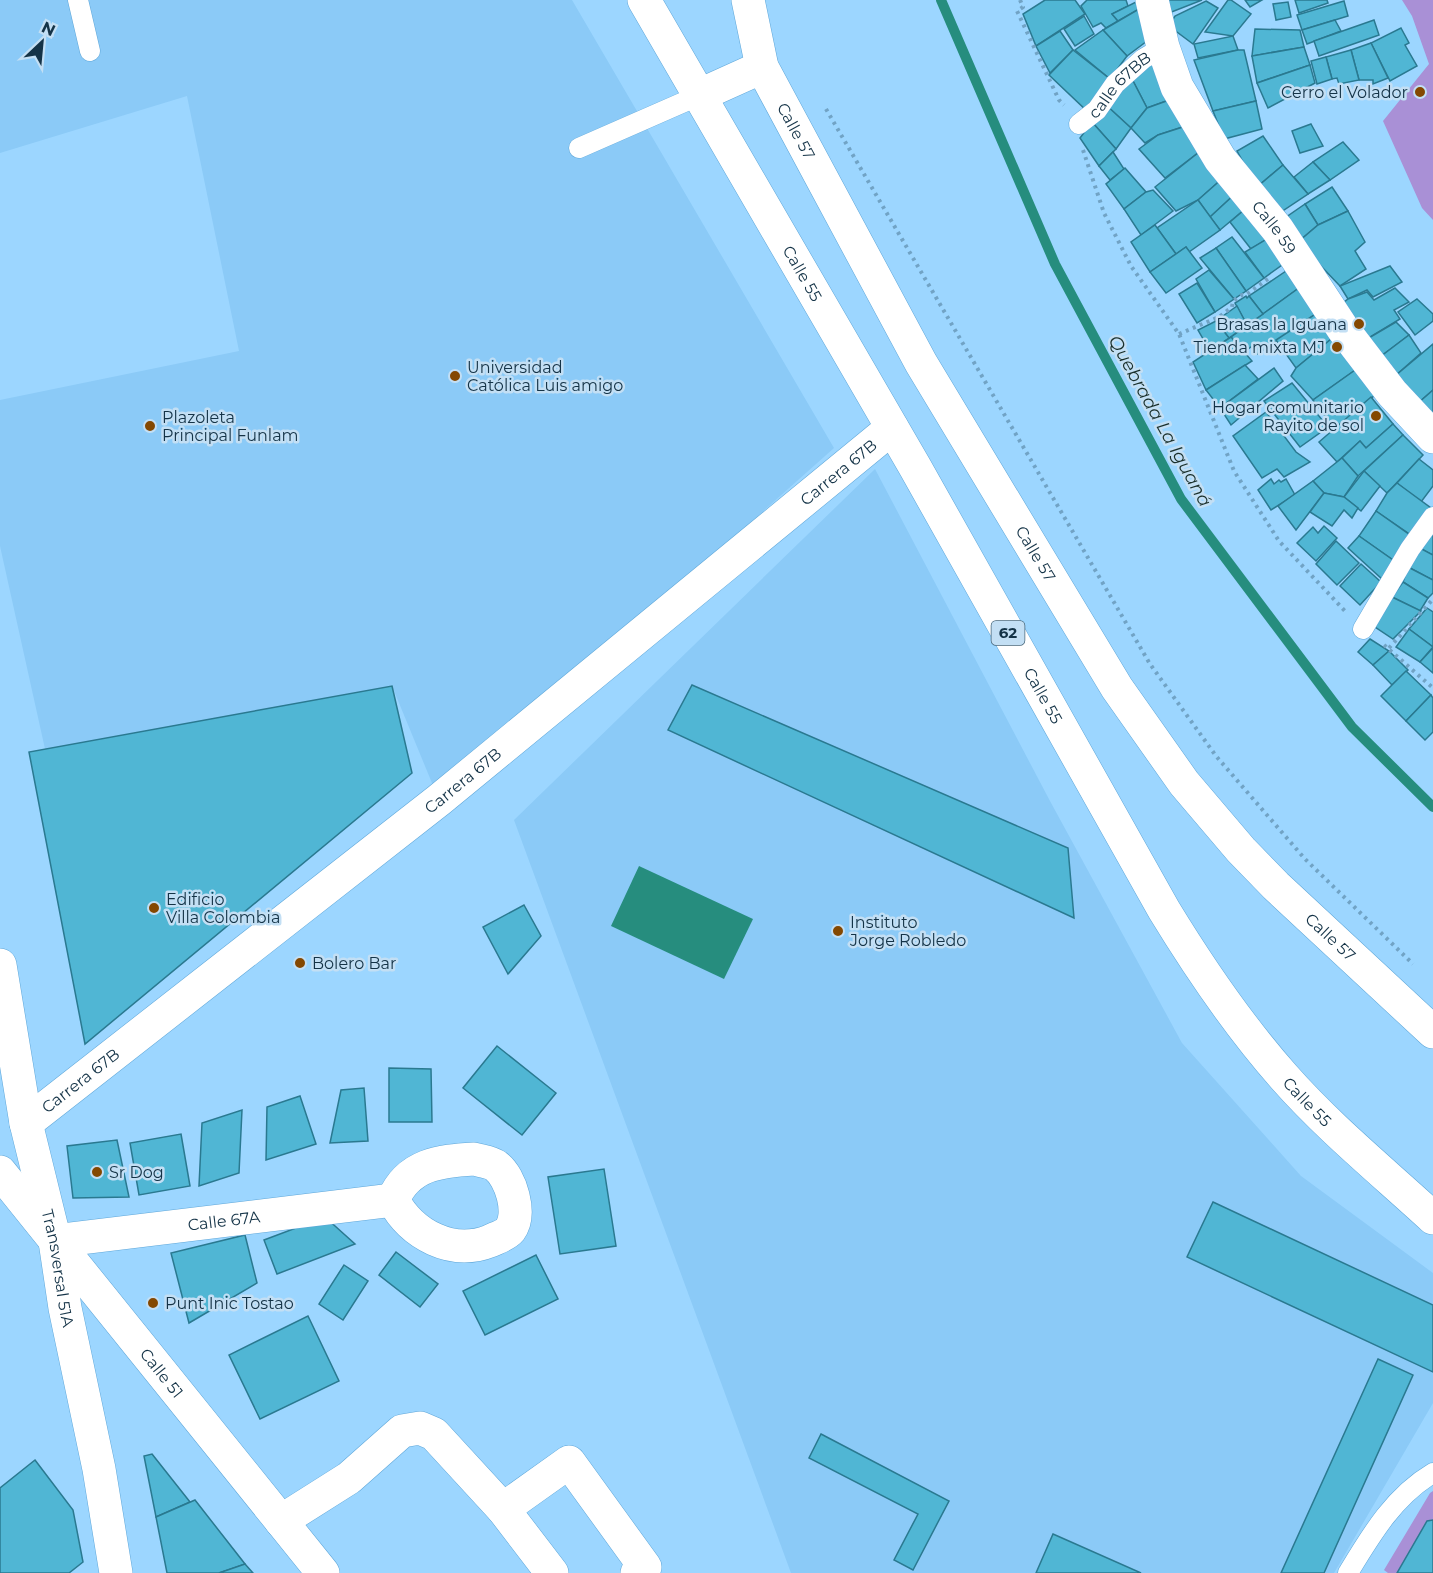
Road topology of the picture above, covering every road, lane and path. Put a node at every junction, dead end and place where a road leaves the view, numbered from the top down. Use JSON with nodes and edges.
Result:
{"nodes":[{"id":1,"x":78,"y":0,"type":"edge"},
{"id":2,"x":644,"y":0,"type":"edge"},
{"id":3,"x":748,"y":0,"type":"edge"},
{"id":4,"x":1020,"y":0,"type":"edge"},
{"id":5,"x":1152,"y":0,"type":"edge"},
{"id":6,"x":1163,"y":47,"type":"junction"},
{"id":7,"x":90,"y":51,"type":"dead end"},
{"id":8,"x":762,"y":67,"type":"junction"},
{"id":9,"x":700,"y":95,"type":"junction"},
{"id":10,"x":824,"y":105,"type":"dead end"},
{"id":11,"x":1079,"y":124,"type":"junction"},
{"id":12,"x":579,"y":148,"type":"dead end"},
{"id":13,"x":1242,"y":295,"type":"dead end"},
{"id":14,"x":1179,"y":334,"type":"junction"},
{"id":15,"x":892,"y":428,"type":"junction"},
{"id":16,"x":1433,"y":437,"type":"edge"},
{"id":17,"x":1433,"y":517,"type":"edge"},
{"id":18,"x":1433,"y":599,"type":"edge"},
{"id":19,"x":1363,"y":629,"type":"junction"},
{"id":20,"x":1389,"y":648,"type":"junction"},
{"id":21,"x":1433,"y":688,"type":"edge"},
{"id":22,"x":0,"y":965,"type":"edge"},
{"id":23,"x":1416,"y":966,"type":"dead end"},
{"id":24,"x":1433,"y":1032,"type":"edge"},
{"id":25,"x":26,"y":1123,"type":"junction"},
{"id":26,"x":0,"y":1172,"type":"edge"},
{"id":27,"x":393,"y":1200,"type":"dead end"},
{"id":28,"x":1433,"y":1218,"type":"edge"},
{"id":29,"x":55,"y":1241,"type":"junction"},
{"id":30,"x":1425,"y":1477,"type":"edge"},
{"id":31,"x":503,"y":1509,"type":"junction"},
{"id":32,"x":281,"y":1521,"type":"junction"},
{"id":33,"x":116,"y":1573,"type":"edge"},
{"id":34,"x":323,"y":1573,"type":"edge"},
{"id":35,"x":552,"y":1573,"type":"edge"},
{"id":36,"x":637,"y":1573,"type":"edge"},
{"id":37,"x":1348,"y":1573,"type":"edge"}],
"edges":[{"from":1,"to":7,"type":"lane"},
{"from":2,"to":9,"type":"main road","name":"Calle 55","number":"62"},
{"from":3,"to":8,"type":"main road","name":"Calle 57"},
{"from":4,"to":11,"type":"path"},
{"from":5,"to":6,"type":"main road","name":"Calle 59"},
{"from":6,"to":11,"type":"lane","name":"calle 67BB"},
{"from":6,"to":16,"type":"main road","name":"Calle 59"},
{"from":8,"to":9,"type":"main road"},
{"from":8,"to":24,"type":"main road","name":"Calle 57"},
{"from":9,"to":12,"type":"lane"},
{"from":9,"to":15,"type":"main road","name":"Calle 55","number":"62"},
{"from":10,"to":23,"type":"path"},
{"from":11,"to":14,"type":"path"},
{"from":13,"to":14,"type":"path"},
{"from":14,"to":19,"type":"path"},
{"from":15,"to":25,"type":"main road","name":"Carrera 67B"},
{"from":15,"to":28,"type":"main road","name":"Calle 55","number":"62"},
{"from":17,"to":19,"type":"lane"},
{"from":18,"to":20,"type":"path"},
{"from":19,"to":20,"type":"path"},
{"from":20,"to":21,"type":"path"},
{"from":22,"to":25,"type":"main road","name":"Transversal 51A"},
{"from":25,"to":29,"type":"main road","name":"Transversal 51A"},
{"from":26,"to":29,"type":"main road","name":"Calle 51"},
{"from":27,"to":29,"type":"main road","name":"Calle 67A"},
{"from":29,"to":32,"type":"main road","name":"Calle 51"},
{"from":29,"to":33,"type":"main road","name":"Transversal 51A"},
{"from":30,"to":37,"type":"lane"},
{"from":31,"to":32,"type":"main road"},
{"from":31,"to":35,"type":"main road"},
{"from":31,"to":36,"type":"main road"},
{"from":32,"to":34,"type":"main road","name":"Calle 51"}]}
